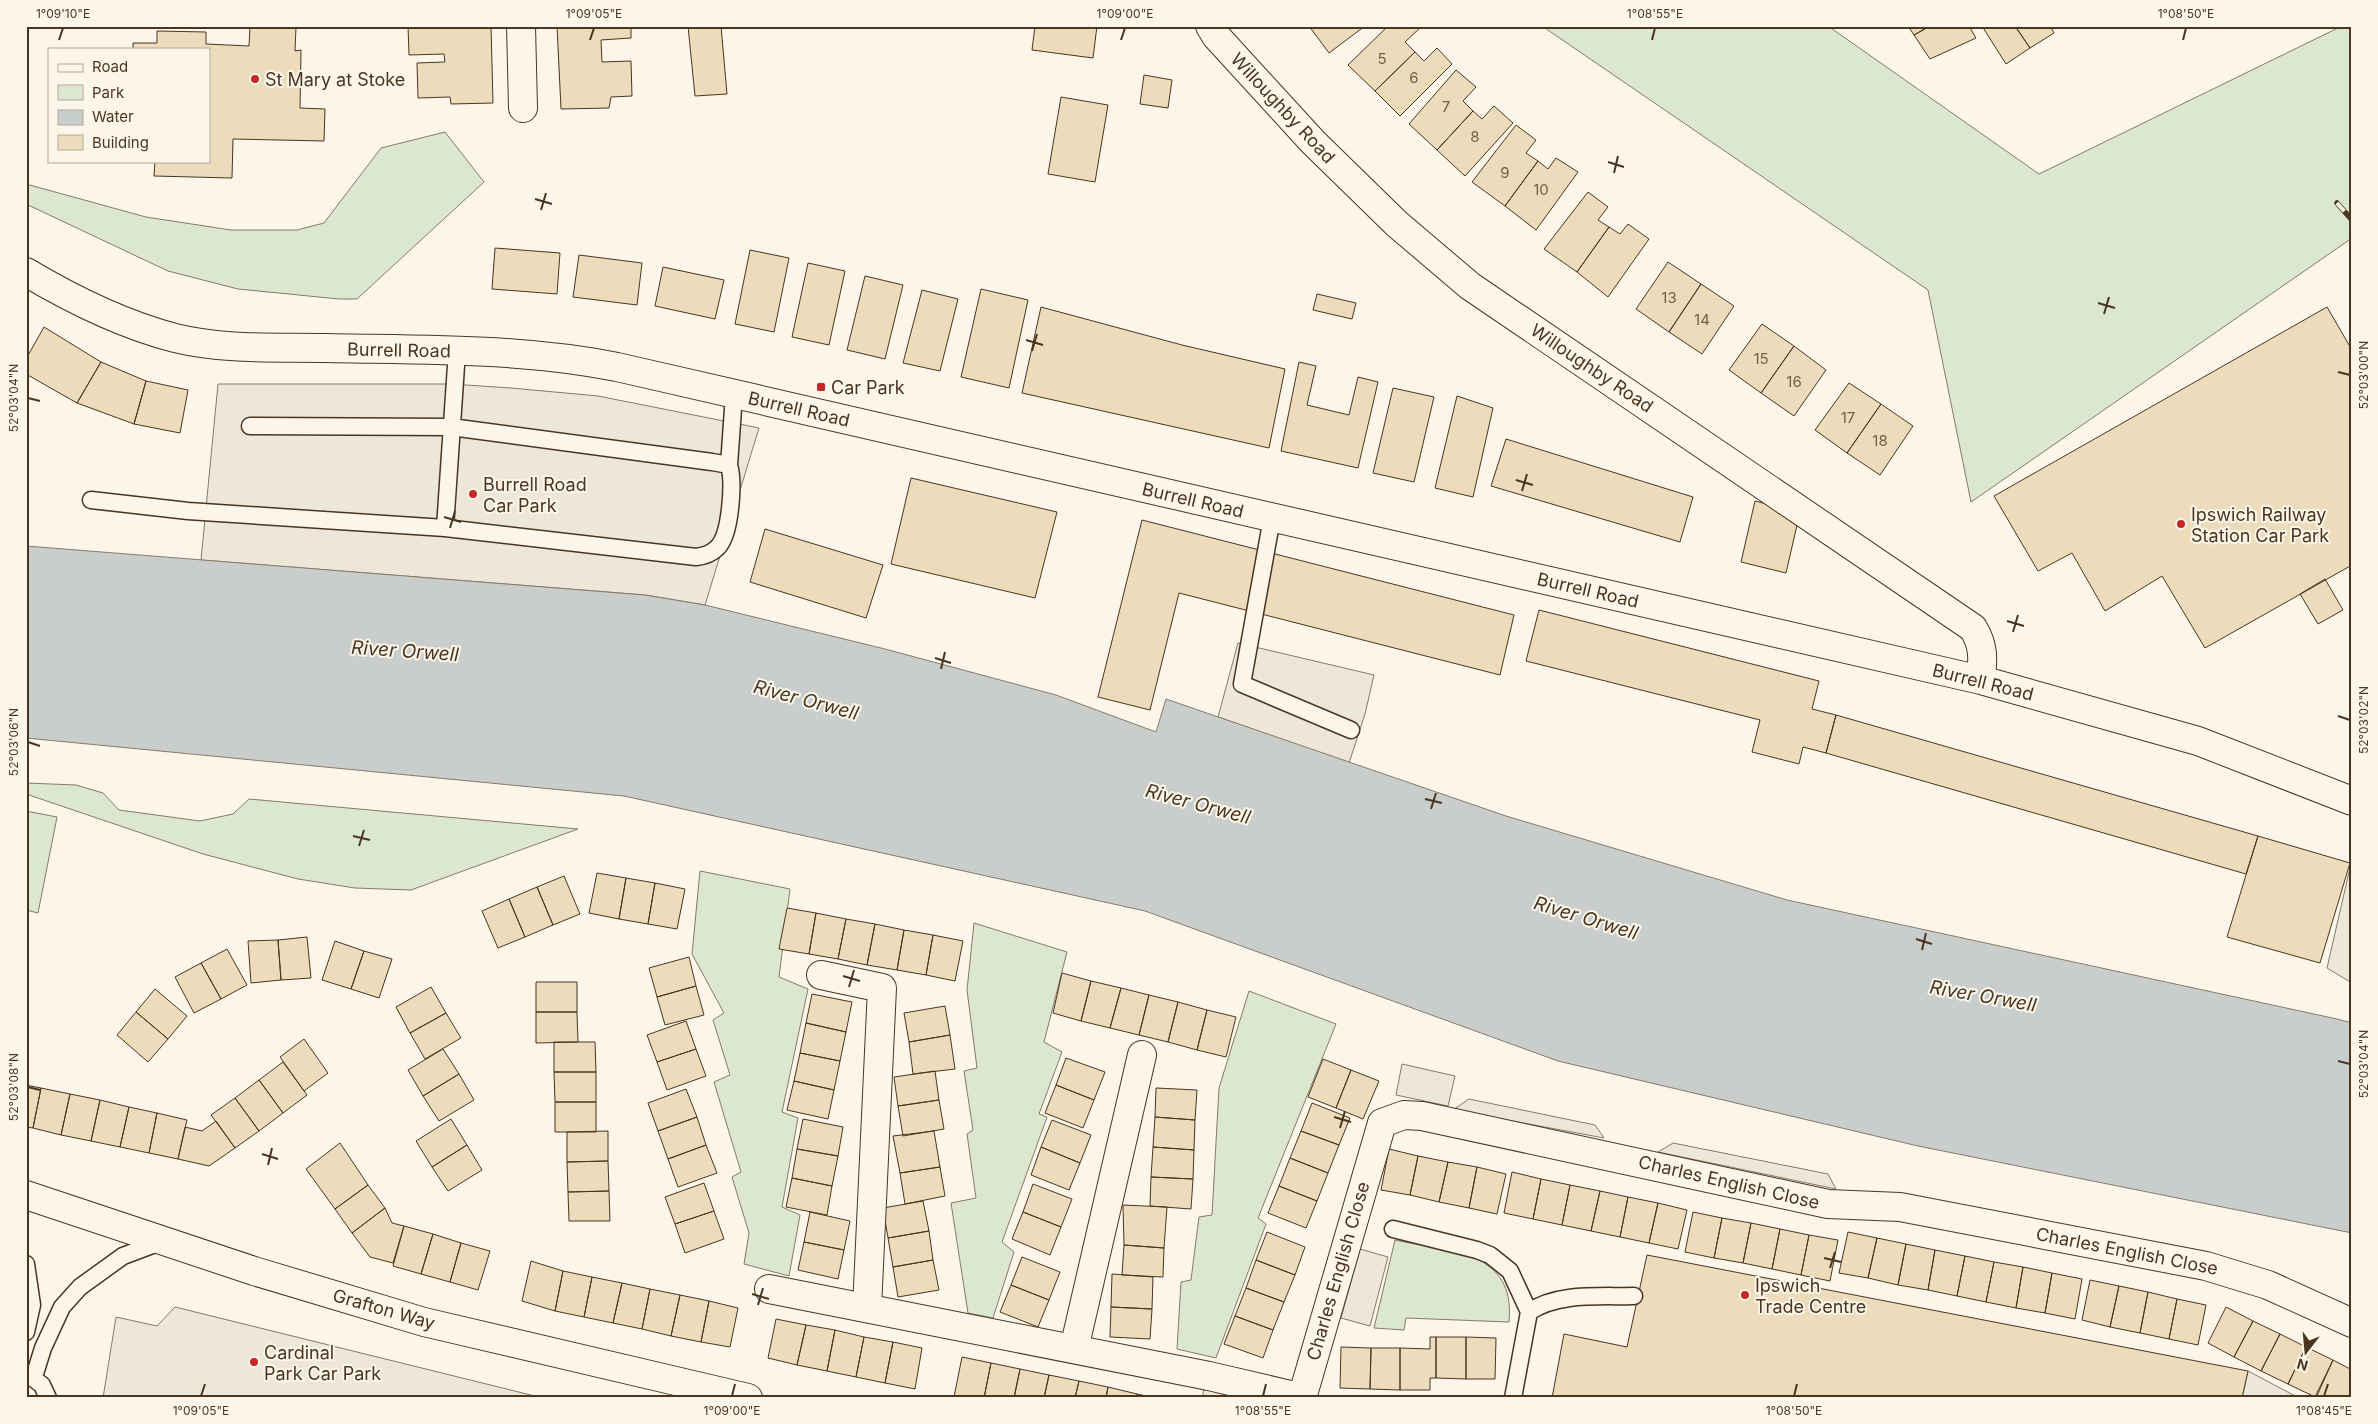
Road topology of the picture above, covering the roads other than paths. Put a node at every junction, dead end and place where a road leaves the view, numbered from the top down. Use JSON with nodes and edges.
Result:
{"nodes":[{"id":1,"x":521,"y":26,"type":"edge"},
{"id":2,"x":1210,"y":26,"type":"edge"},
{"id":3,"x":523,"y":108,"type":"dead end"},
{"id":4,"x":26,"y":272,"type":"edge"},
{"id":5,"x":457,"y":351,"type":"junction"},
{"id":6,"x":734,"y":395,"type":"junction"},
{"id":7,"x":250,"y":426,"type":"dead end"},
{"id":8,"x":450,"y":427,"type":"junction"},
{"id":9,"x":729,"y":465,"type":"junction"},
{"id":10,"x":91,"y":500,"type":"dead end"},
{"id":11,"x":1272,"y":518,"type":"junction"},
{"id":12,"x":445,"y":528,"type":"junction"},
{"id":13,"x":1981,"y":680,"type":"junction"},
{"id":14,"x":1351,"y":730,"type":"dead end"},
{"id":15,"x":2352,"y":801,"type":"edge"},
{"id":16,"x":822,"y":975,"type":"dead end"},
{"id":17,"x":1142,"y":1055,"type":"dead end"},
{"id":18,"x":26,"y":1195,"type":"edge"},
{"id":19,"x":1393,"y":1229,"type":"dead end"},
{"id":20,"x":163,"y":1241,"type":"junction"},
{"id":21,"x":26,"y":1264,"type":"edge"},
{"id":22,"x":769,"y":1289,"type":"dead end"},
{"id":23,"x":1634,"y":1296,"type":"dead end"},
{"id":24,"x":867,"y":1308,"type":"junction"},
{"id":25,"x":1529,"y":1312,"type":"junction"},
{"id":26,"x":2352,"y":1323,"type":"edge"},
{"id":27,"x":26,"y":1332,"type":"edge"},
{"id":28,"x":1074,"y":1350,"type":"junction"},
{"id":29,"x":30,"y":1375,"type":"edge"},
{"id":30,"x":48,"y":1398,"type":"edge"},
{"id":31,"x":748,"y":1398,"type":"edge"},
{"id":32,"x":1302,"y":1398,"type":"edge"},
{"id":33,"x":1513,"y":1398,"type":"edge"}],
"edges":[{"from":1,"to":3,"type":"street"},
{"from":2,"to":13,"type":"street","name":"Willoughby Road"},
{"from":4,"to":5,"type":"street","name":"Burrell Road"},
{"from":5,"to":6,"type":"street","name":"Burrell Road"},
{"from":5,"to":8,"type":"lane"},
{"from":6,"to":9,"type":"lane"},
{"from":6,"to":11,"type":"street","name":"Burrell Road"},
{"from":7,"to":8,"type":"lane"},
{"from":8,"to":9,"type":"lane"},
{"from":8,"to":12,"type":"lane"},
{"from":9,"to":12,"type":"lane"},
{"from":10,"to":12,"type":"lane"},
{"from":11,"to":13,"type":"street","name":"Burrell Road"},
{"from":11,"to":14,"type":"lane"},
{"from":13,"to":15,"type":"street","name":"Burrell Road"},
{"from":16,"to":24,"type":"street"},
{"from":17,"to":28,"type":"street"},
{"from":18,"to":20,"type":"street","name":"Grafton Way"},
{"from":19,"to":25,"type":"lane"},
{"from":20,"to":29,"type":"lane"},
{"from":20,"to":31,"type":"street","name":"Grafton Way"},
{"from":21,"to":27,"type":"lane"},
{"from":22,"to":24,"type":"street"},
{"from":23,"to":25,"type":"lane"},
{"from":24,"to":28,"type":"street"},
{"from":25,"to":33,"type":"lane"},
{"from":26,"to":32,"type":"street","name":"Charles English Close"},
{"from":28,"to":32,"type":"street"},
{"from":29,"to":30,"type":"lane"}]}
